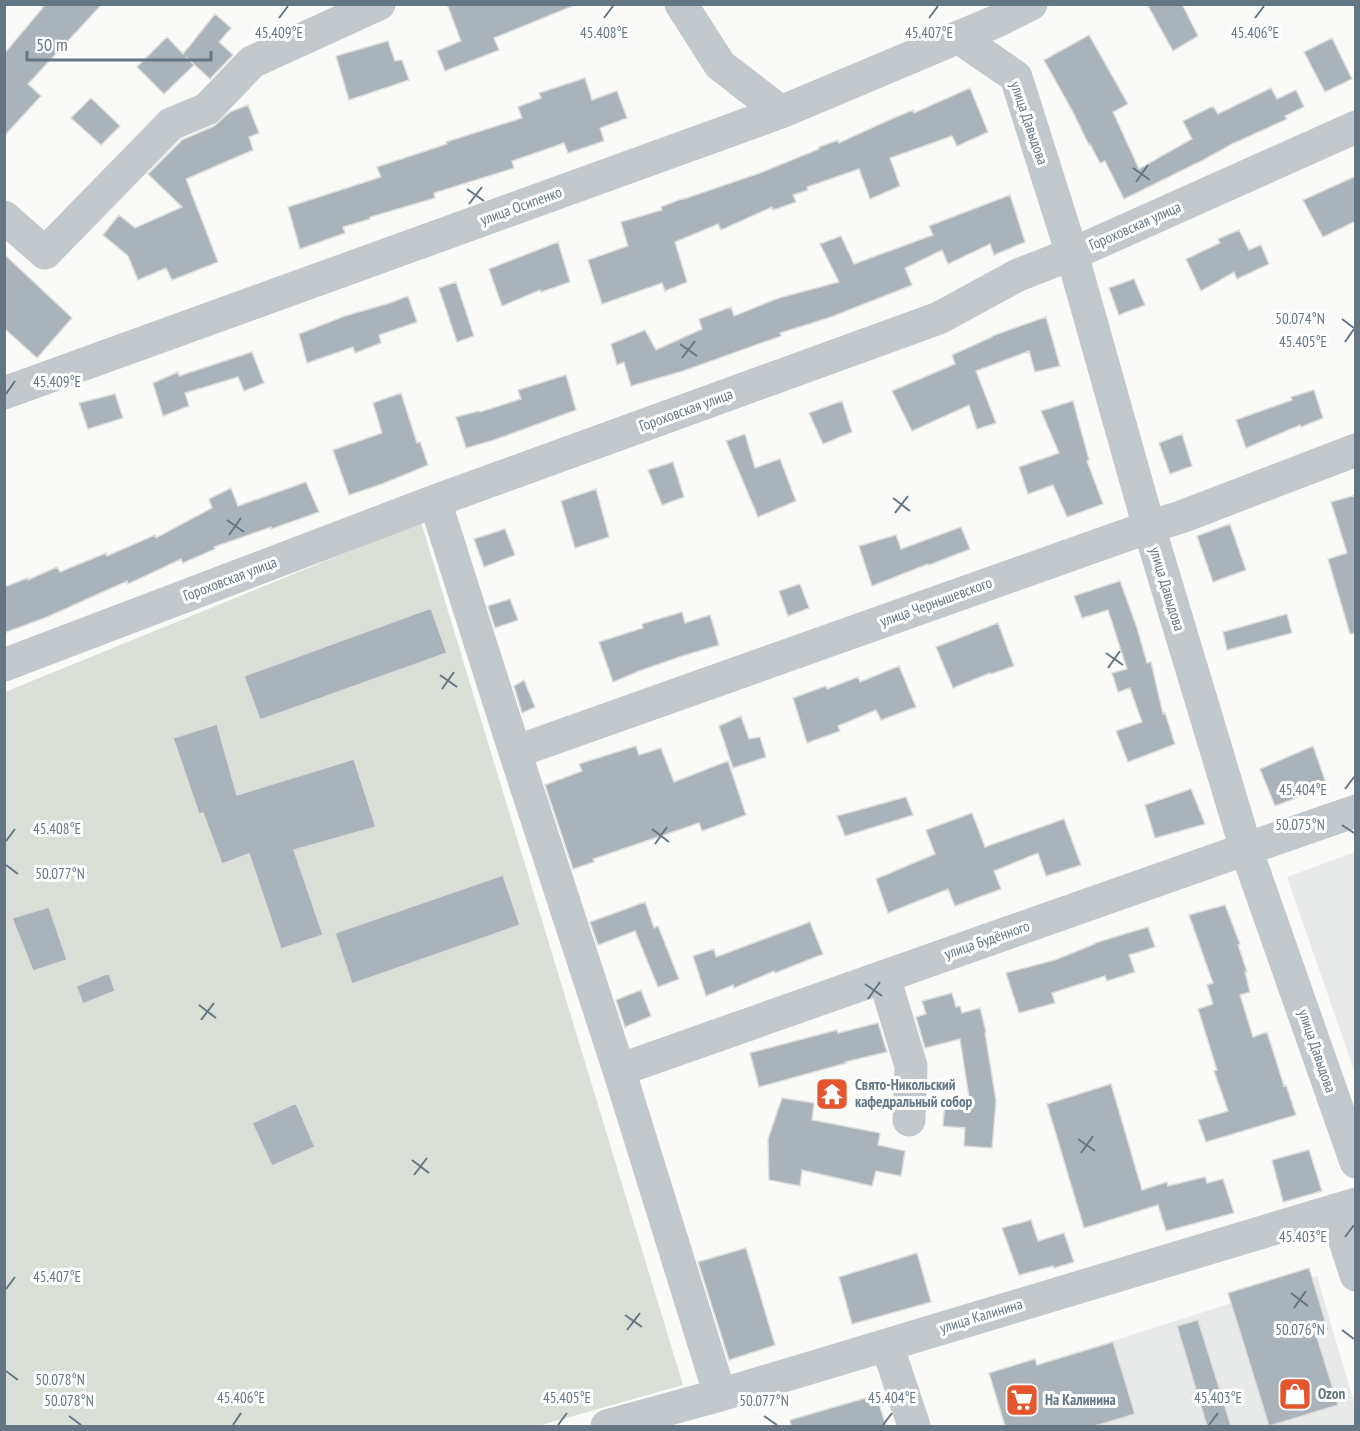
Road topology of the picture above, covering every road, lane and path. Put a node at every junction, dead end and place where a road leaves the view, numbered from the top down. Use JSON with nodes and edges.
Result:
{"nodes":[{"id":1,"x":379,"y":4,"type":"edge"},
{"id":2,"x":681,"y":4,"type":"edge"},
{"id":3,"x":1031,"y":4,"type":"edge"},
{"id":4,"x":993,"y":13,"type":"edge"},
{"id":5,"x":958,"y":37,"type":"junction"},
{"id":6,"x":781,"y":112,"type":"junction"},
{"id":7,"x":1356,"y":127,"type":"edge"},
{"id":8,"x":4,"y":217,"type":"edge"},
{"id":9,"x":1072,"y":254,"type":"junction"},
{"id":10,"x":4,"y":393,"type":"edge"},
{"id":11,"x":1356,"y":450,"type":"edge"},
{"id":12,"x":435,"y":501,"type":"junction"},
{"id":13,"x":1149,"y":527,"type":"junction"},
{"id":14,"x":4,"y":665,"type":"edge"},
{"id":15,"x":515,"y":752,"type":"junction"},
{"id":16,"x":1356,"y":811,"type":"edge"},
{"id":17,"x":1246,"y":849,"type":"junction"},
{"id":18,"x":884,"y":977,"type":"junction"},
{"id":19,"x":619,"y":1070,"type":"junction"},
{"id":20,"x":909,"y":1120,"type":"dead end"},
{"id":21,"x":1356,"y":1162,"type":"edge"},
{"id":22,"x":1346,"y":1207,"type":"edge"},
{"id":23,"x":1356,"y":1275,"type":"edge"},
{"id":24,"x":887,"y":1345,"type":"junction"},
{"id":25,"x":720,"y":1395,"type":"junction"},
{"id":26,"x":606,"y":1426,"type":"edge"},
{"id":27,"x":914,"y":1426,"type":"edge"}],
"edges":[{"from":1,"to":8,"type":"street"},
{"from":2,"to":6,"type":"street"},
{"from":3,"to":4,"type":"street","name":"улица Осипенко"},
{"from":4,"to":5,"type":"street","name":"улица Осипенко"},
{"from":5,"to":6,"type":"street","name":"улица Осипенко"},
{"from":5,"to":9,"type":"street","name":"улица Давыдова"},
{"from":6,"to":10,"type":"street","name":"улица Осипенко"},
{"from":7,"to":9,"type":"street","name":"Гороховская улица"},
{"from":9,"to":12,"type":"street","name":"Гороховская улица"},
{"from":9,"to":13,"type":"street","name":"улица Давыдова"},
{"from":11,"to":13,"type":"street","name":"улица Чернышевского"},
{"from":12,"to":14,"type":"street","name":"Гороховская улица"},
{"from":12,"to":15,"type":"street"},
{"from":13,"to":15,"type":"street","name":"улица Чернышевского"},
{"from":13,"to":17,"type":"street","name":"улица Давыдова"},
{"from":15,"to":19,"type":"street"},
{"from":16,"to":17,"type":"street","name":"улица Будённого"},
{"from":17,"to":18,"type":"street","name":"улица Будённого"},
{"from":17,"to":21,"type":"street","name":"улица Давыдова"},
{"from":18,"to":19,"type":"street","name":"улица Будённого"},
{"from":18,"to":20,"type":"street"},
{"from":19,"to":25,"type":"street"},
{"from":22,"to":23,"type":"street"},
{"from":22,"to":24,"type":"street","name":"улица Калинина"},
{"from":24,"to":25,"type":"street","name":"улица Калинина"},
{"from":24,"to":27,"type":"street"},
{"from":25,"to":26,"type":"street","name":"улица Калинина"}]}
